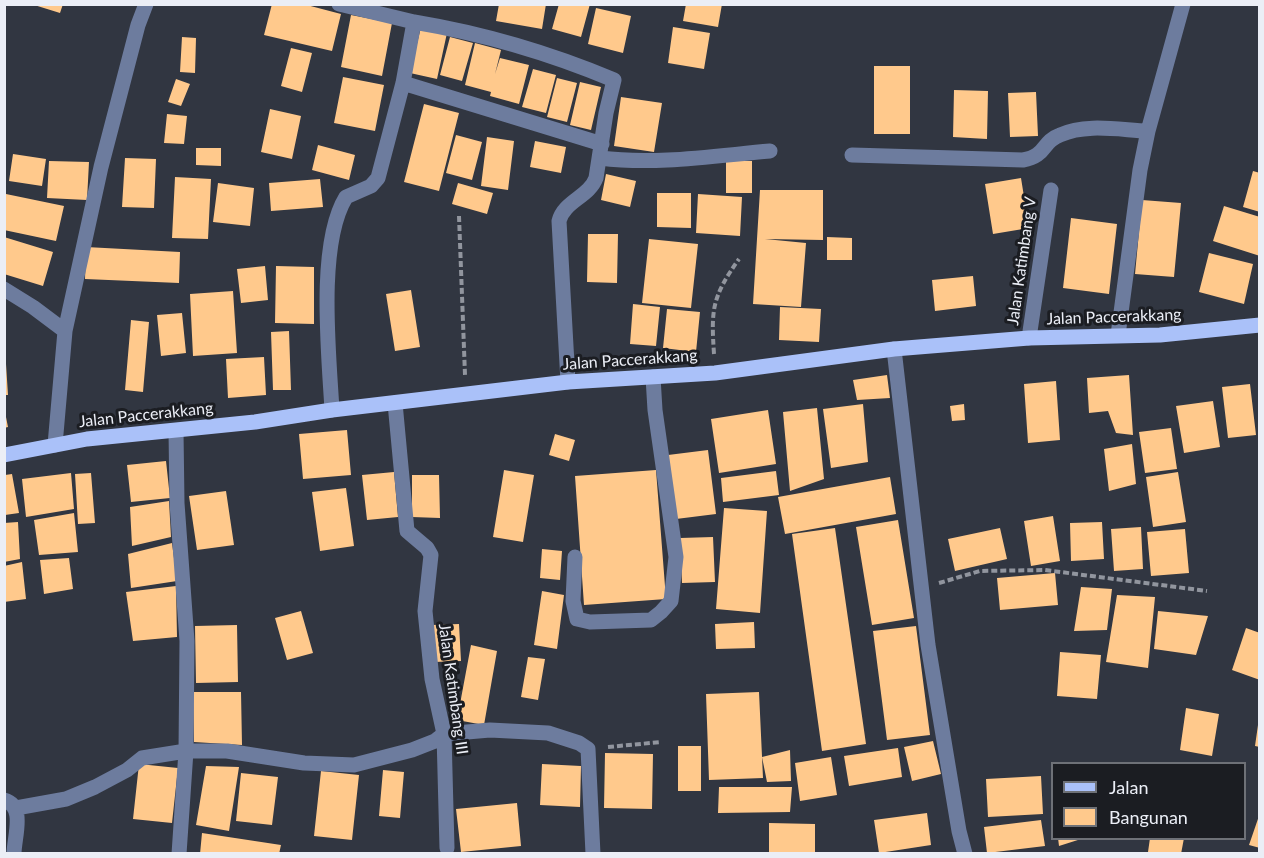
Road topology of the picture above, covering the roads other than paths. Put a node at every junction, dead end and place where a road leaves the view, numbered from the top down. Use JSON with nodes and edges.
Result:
{"nodes":[{"id":1,"x":146,"y":4,"type":"edge"},
{"id":2,"x":339,"y":4,"type":"edge"},
{"id":3,"x":1183,"y":4,"type":"edge"},
{"id":4,"x":414,"y":22,"type":"junction"},
{"id":5,"x":403,"y":83,"type":"junction"},
{"id":6,"x":1148,"y":131,"type":"junction"},
{"id":7,"x":601,"y":151,"type":"junction"},
{"id":8,"x":770,"y":151,"type":"dead end"},
{"id":9,"x":852,"y":155,"type":"dead end"},
{"id":10,"x":1051,"y":190,"type":"dead end"},
{"id":11,"x":4,"y":290,"type":"edge"},
{"id":12,"x":1260,"y":325,"type":"edge"},
{"id":13,"x":65,"y":331,"type":"junction"},
{"id":14,"x":1118,"y":335,"type":"junction"},
{"id":15,"x":1029,"y":338,"type":"junction"},
{"id":16,"x":894,"y":349,"type":"junction"},
{"id":17,"x":653,"y":377,"type":"junction"},
{"id":18,"x":568,"y":382,"type":"junction"},
{"id":19,"x":395,"y":403,"type":"junction"},
{"id":20,"x":332,"y":410,"type":"junction"},
{"id":21,"x":176,"y":431,"type":"junction"},
{"id":22,"x":55,"y":445,"type":"junction"},
{"id":23,"x":4,"y":455,"type":"edge"},
{"id":24,"x":575,"y":557,"type":"dead end"},
{"id":25,"x":444,"y":734,"type":"junction"},
{"id":26,"x":186,"y":751,"type":"junction"},
{"id":27,"x":10,"y":804,"type":"edge"},
{"id":28,"x":447,"y":848,"type":"dead end"},
{"id":29,"x":14,"y":854,"type":"edge"},
{"id":30,"x":179,"y":854,"type":"edge"},
{"id":31,"x":593,"y":854,"type":"edge"},
{"id":32,"x":965,"y":854,"type":"edge"}],
"edges":[{"from":1,"to":13,"type":"street"},
{"from":2,"to":4,"type":"street"},
{"from":3,"to":6,"type":"street"},
{"from":4,"to":5,"type":"street"},
{"from":4,"to":7,"type":"street"},
{"from":5,"to":7,"type":"street"},
{"from":5,"to":20,"type":"street"},
{"from":6,"to":9,"type":"street"},
{"from":6,"to":14,"type":"street"},
{"from":7,"to":8,"type":"street"},
{"from":7,"to":18,"type":"street"},
{"from":10,"to":15,"type":"street","name":"Jalan Katimbang V"},
{"from":11,"to":13,"type":"street"},
{"from":12,"to":14,"type":"main road","name":"Jalan Paccerakkang"},
{"from":13,"to":22,"type":"street"},
{"from":14,"to":15,"type":"main road","name":"Jalan Paccerakkang"},
{"from":15,"to":16,"type":"main road","name":"Jalan Paccerakkang"},
{"from":16,"to":17,"type":"main road","name":"Jalan Paccerakkang"},
{"from":16,"to":32,"type":"street"},
{"from":17,"to":18,"type":"main road","name":"Jalan Paccerakkang"},
{"from":17,"to":24,"type":"street"},
{"from":18,"to":19,"type":"main road","name":"Jalan Paccerakkang"},
{"from":19,"to":20,"type":"main road","name":"Jalan Paccerakkang"},
{"from":19,"to":25,"type":"street","name":"Jalan Katimbang III"},
{"from":20,"to":21,"type":"main road","name":"Jalan Paccerakkang"},
{"from":21,"to":22,"type":"main road","name":"Jalan Paccerakkang"},
{"from":21,"to":26,"type":"street"},
{"from":22,"to":23,"type":"main road","name":"Jalan Paccerakkang"},
{"from":25,"to":26,"type":"street"},
{"from":25,"to":28,"type":"street","name":"Jalan Katimbang III"},
{"from":25,"to":31,"type":"street"},
{"from":26,"to":27,"type":"street"},
{"from":26,"to":30,"type":"street"},
{"from":27,"to":29,"type":"street"}]}
